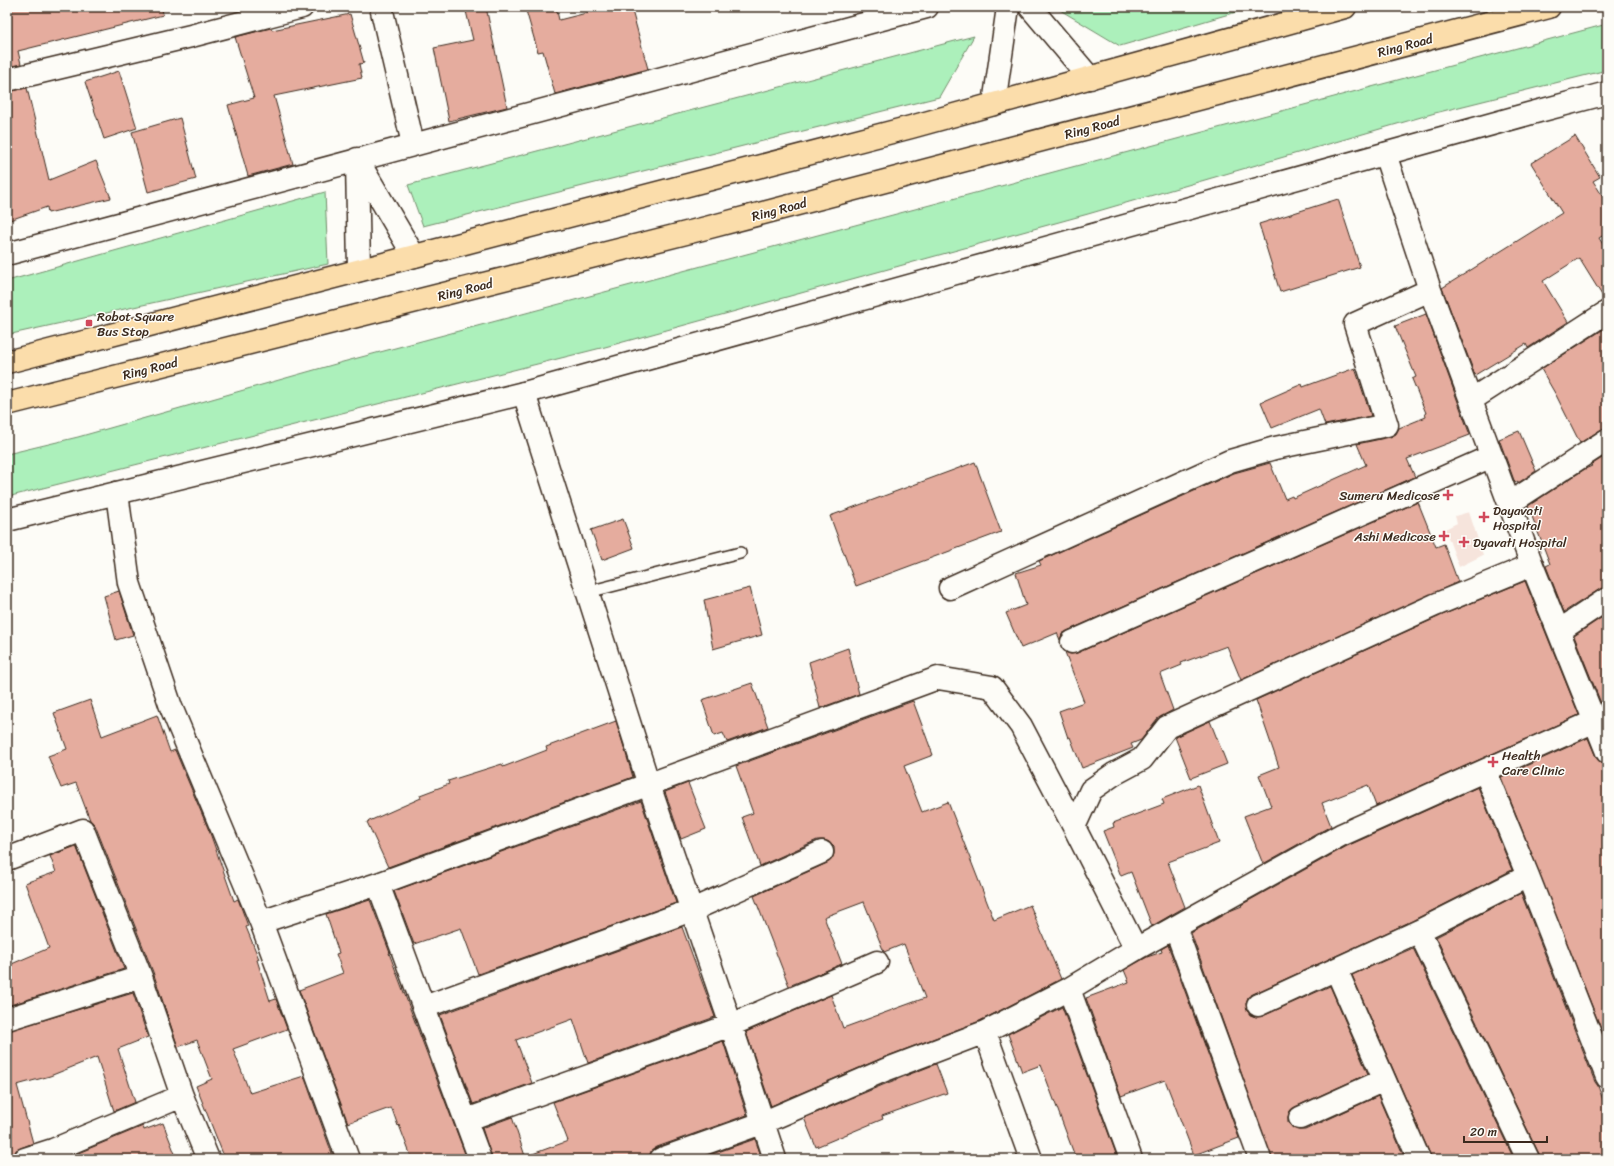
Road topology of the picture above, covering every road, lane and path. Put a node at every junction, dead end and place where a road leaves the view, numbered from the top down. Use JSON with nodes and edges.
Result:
{"nodes":[{"id":1,"x":302,"y":7,"type":"edge"},
{"id":2,"x":380,"y":7,"type":"edge"},
{"id":3,"x":927,"y":7,"type":"edge"},
{"id":4,"x":1008,"y":7,"type":"edge"},
{"id":5,"x":1030,"y":7,"type":"edge"},
{"id":6,"x":1345,"y":7,"type":"edge"},
{"id":7,"x":1548,"y":7,"type":"edge"},
{"id":8,"x":1090,"y":78,"type":"junction"},
{"id":9,"x":7,"y":80,"type":"edge"},
{"id":10,"x":1607,"y":94,"type":"edge"},
{"id":11,"x":994,"y":104,"type":"junction"},
{"id":12,"x":413,"y":144,"type":"junction"},
{"id":13,"x":1385,"y":154,"type":"junction"},
{"id":14,"x":357,"y":159,"type":"junction"},
{"id":15,"x":7,"y":254,"type":"edge"},
{"id":16,"x":414,"y":256,"type":"junction"},
{"id":17,"x":359,"y":270,"type":"junction"},
{"id":18,"x":1430,"y":290,"type":"junction"},
{"id":19,"x":1607,"y":312,"type":"edge"},
{"id":20,"x":7,"y":362,"type":"edge"},
{"id":21,"x":524,"y":393,"type":"junction"},
{"id":22,"x":1471,"y":400,"type":"junction"},
{"id":23,"x":7,"y":404,"type":"edge"},
{"id":24,"x":1607,"y":440,"type":"edge"},
{"id":25,"x":1492,"y":456,"type":"junction"},
{"id":26,"x":117,"y":493,"type":"junction"},
{"id":27,"x":1510,"y":503,"type":"junction"},
{"id":28,"x":7,"y":520,"type":"edge"},
{"id":29,"x":740,"y":553,"type":"dead end"},
{"id":30,"x":1532,"y":565,"type":"junction"},
{"id":31,"x":950,"y":588,"type":"dead end"},
{"id":32,"x":588,"y":592,"type":"junction"},
{"id":33,"x":1607,"y":599,"type":"edge"},
{"id":34,"x":1559,"y":631,"type":"junction"},
{"id":35,"x":1072,"y":642,"type":"dead end"},
{"id":36,"x":1602,"y":736,"type":"edge"},
{"id":37,"x":1485,"y":770,"type":"junction"},
{"id":38,"x":649,"y":785,"type":"junction"},
{"id":39,"x":1074,"y":827,"type":"junction"},
{"id":40,"x":822,"y":852,"type":"dead end"},
{"id":41,"x":7,"y":859,"type":"edge"},
{"id":42,"x":1528,"y":876,"type":"junction"},
{"id":43,"x":378,"y":884,"type":"junction"},
{"id":44,"x":692,"y":910,"type":"junction"},
{"id":45,"x":261,"y":922,"type":"junction"},
{"id":46,"x":1175,"y":927,"type":"junction"},
{"id":47,"x":1419,"y":931,"type":"junction"},
{"id":48,"x":1136,"y":949,"type":"junction"},
{"id":49,"x":876,"y":962,"type":"dead end"},
{"id":50,"x":1336,"y":969,"type":"junction"},
{"id":51,"x":141,"y":977,"type":"junction"},
{"id":52,"x":1070,"y":989,"type":"junction"},
{"id":53,"x":1258,"y":1005,"type":"dead end"},
{"id":54,"x":424,"y":1007,"type":"junction"},
{"id":55,"x":7,"y":1019,"type":"edge"},
{"id":56,"x":731,"y":1025,"type":"junction"},
{"id":57,"x":985,"y":1032,"type":"junction"},
{"id":58,"x":1607,"y":1077,"type":"edge"},
{"id":59,"x":1384,"y":1080,"type":"junction"},
{"id":60,"x":182,"y":1096,"type":"junction"},
{"id":61,"x":1300,"y":1118,"type":"dead end"},
{"id":62,"x":466,"y":1120,"type":"junction"},
{"id":63,"x":762,"y":1123,"type":"junction"},
{"id":64,"x":1255,"y":1158,"type":"edge"},
{"id":65,"x":1414,"y":1158,"type":"edge"},
{"id":66,"x":25,"y":1159,"type":"edge"},
{"id":67,"x":208,"y":1159,"type":"edge"},
{"id":68,"x":348,"y":1159,"type":"edge"},
{"id":69,"x":480,"y":1159,"type":"edge"},
{"id":70,"x":661,"y":1159,"type":"edge"},
{"id":71,"x":775,"y":1159,"type":"edge"},
{"id":72,"x":1031,"y":1159,"type":"edge"},
{"id":73,"x":1131,"y":1159,"type":"edge"},
{"id":74,"x":1528,"y":1159,"type":"edge"}],
"edges":[{"from":1,"to":9,"type":"street"},
{"from":2,"to":12,"type":"street"},
{"from":3,"to":12,"type":"street"},
{"from":4,"to":11,"type":"street"},
{"from":5,"to":8,"type":"street"},
{"from":6,"to":8,"type":"main road"},
{"from":7,"to":23,"type":"main road","name":"Ring Road"},
{"from":8,"to":11,"type":"main road"},
{"from":10,"to":13,"type":"street"},
{"from":11,"to":16,"type":"main road"},
{"from":12,"to":14,"type":"street"},
{"from":13,"to":18,"type":"street"},
{"from":13,"to":21,"type":"street"},
{"from":14,"to":15,"type":"street"},
{"from":14,"to":16,"type":"street"},
{"from":14,"to":17,"type":"street"},
{"from":16,"to":17,"type":"main road"},
{"from":17,"to":20,"type":"main road"},
{"from":18,"to":22,"type":"street"},
{"from":18,"to":31,"type":"street"},
{"from":19,"to":22,"type":"street"},
{"from":21,"to":26,"type":"street"},
{"from":21,"to":32,"type":"street"},
{"from":22,"to":25,"type":"street"},
{"from":24,"to":27,"type":"street"},
{"from":25,"to":27,"type":"street"},
{"from":25,"to":35,"type":"street"},
{"from":26,"to":28,"type":"street"},
{"from":26,"to":45,"type":"street"},
{"from":27,"to":30,"type":"street"},
{"from":29,"to":32,"type":"lane"},
{"from":30,"to":34,"type":"street"},
{"from":30,"to":39,"type":"street"},
{"from":32,"to":38,"type":"street"},
{"from":33,"to":34,"type":"street"},
{"from":34,"to":36,"type":"street"},
{"from":36,"to":37,"type":"street"},
{"from":37,"to":42,"type":"street"},
{"from":37,"to":46,"type":"street"},
{"from":38,"to":39,"type":"street"},
{"from":38,"to":43,"type":"street"},
{"from":38,"to":44,"type":"street"},
{"from":39,"to":48,"type":"street"},
{"from":40,"to":44,"type":"street"},
{"from":41,"to":51,"type":"street"},
{"from":42,"to":47,"type":"street"},
{"from":42,"to":58,"type":"street"},
{"from":43,"to":45,"type":"street"},
{"from":43,"to":54,"type":"street"},
{"from":44,"to":54,"type":"street"},
{"from":44,"to":56,"type":"street"},
{"from":45,"to":68,"type":"street"},
{"from":46,"to":48,"type":"street"},
{"from":46,"to":64,"type":"street"},
{"from":47,"to":50,"type":"street"},
{"from":47,"to":74,"type":"street"},
{"from":48,"to":52,"type":"street"},
{"from":49,"to":56,"type":"street"},
{"from":50,"to":53,"type":"street"},
{"from":50,"to":59,"type":"street"},
{"from":51,"to":55,"type":"street"},
{"from":51,"to":60,"type":"street"},
{"from":52,"to":57,"type":"street"},
{"from":52,"to":73,"type":"street"},
{"from":54,"to":62,"type":"street"},
{"from":56,"to":62,"type":"street"},
{"from":56,"to":63,"type":"street"},
{"from":57,"to":63,"type":"street"},
{"from":57,"to":72,"type":"street"},
{"from":59,"to":61,"type":"street"},
{"from":59,"to":65,"type":"street"},
{"from":60,"to":66,"type":"street"},
{"from":60,"to":67,"type":"street"},
{"from":62,"to":69,"type":"street"},
{"from":63,"to":70,"type":"street"},
{"from":63,"to":71,"type":"street"}]}
